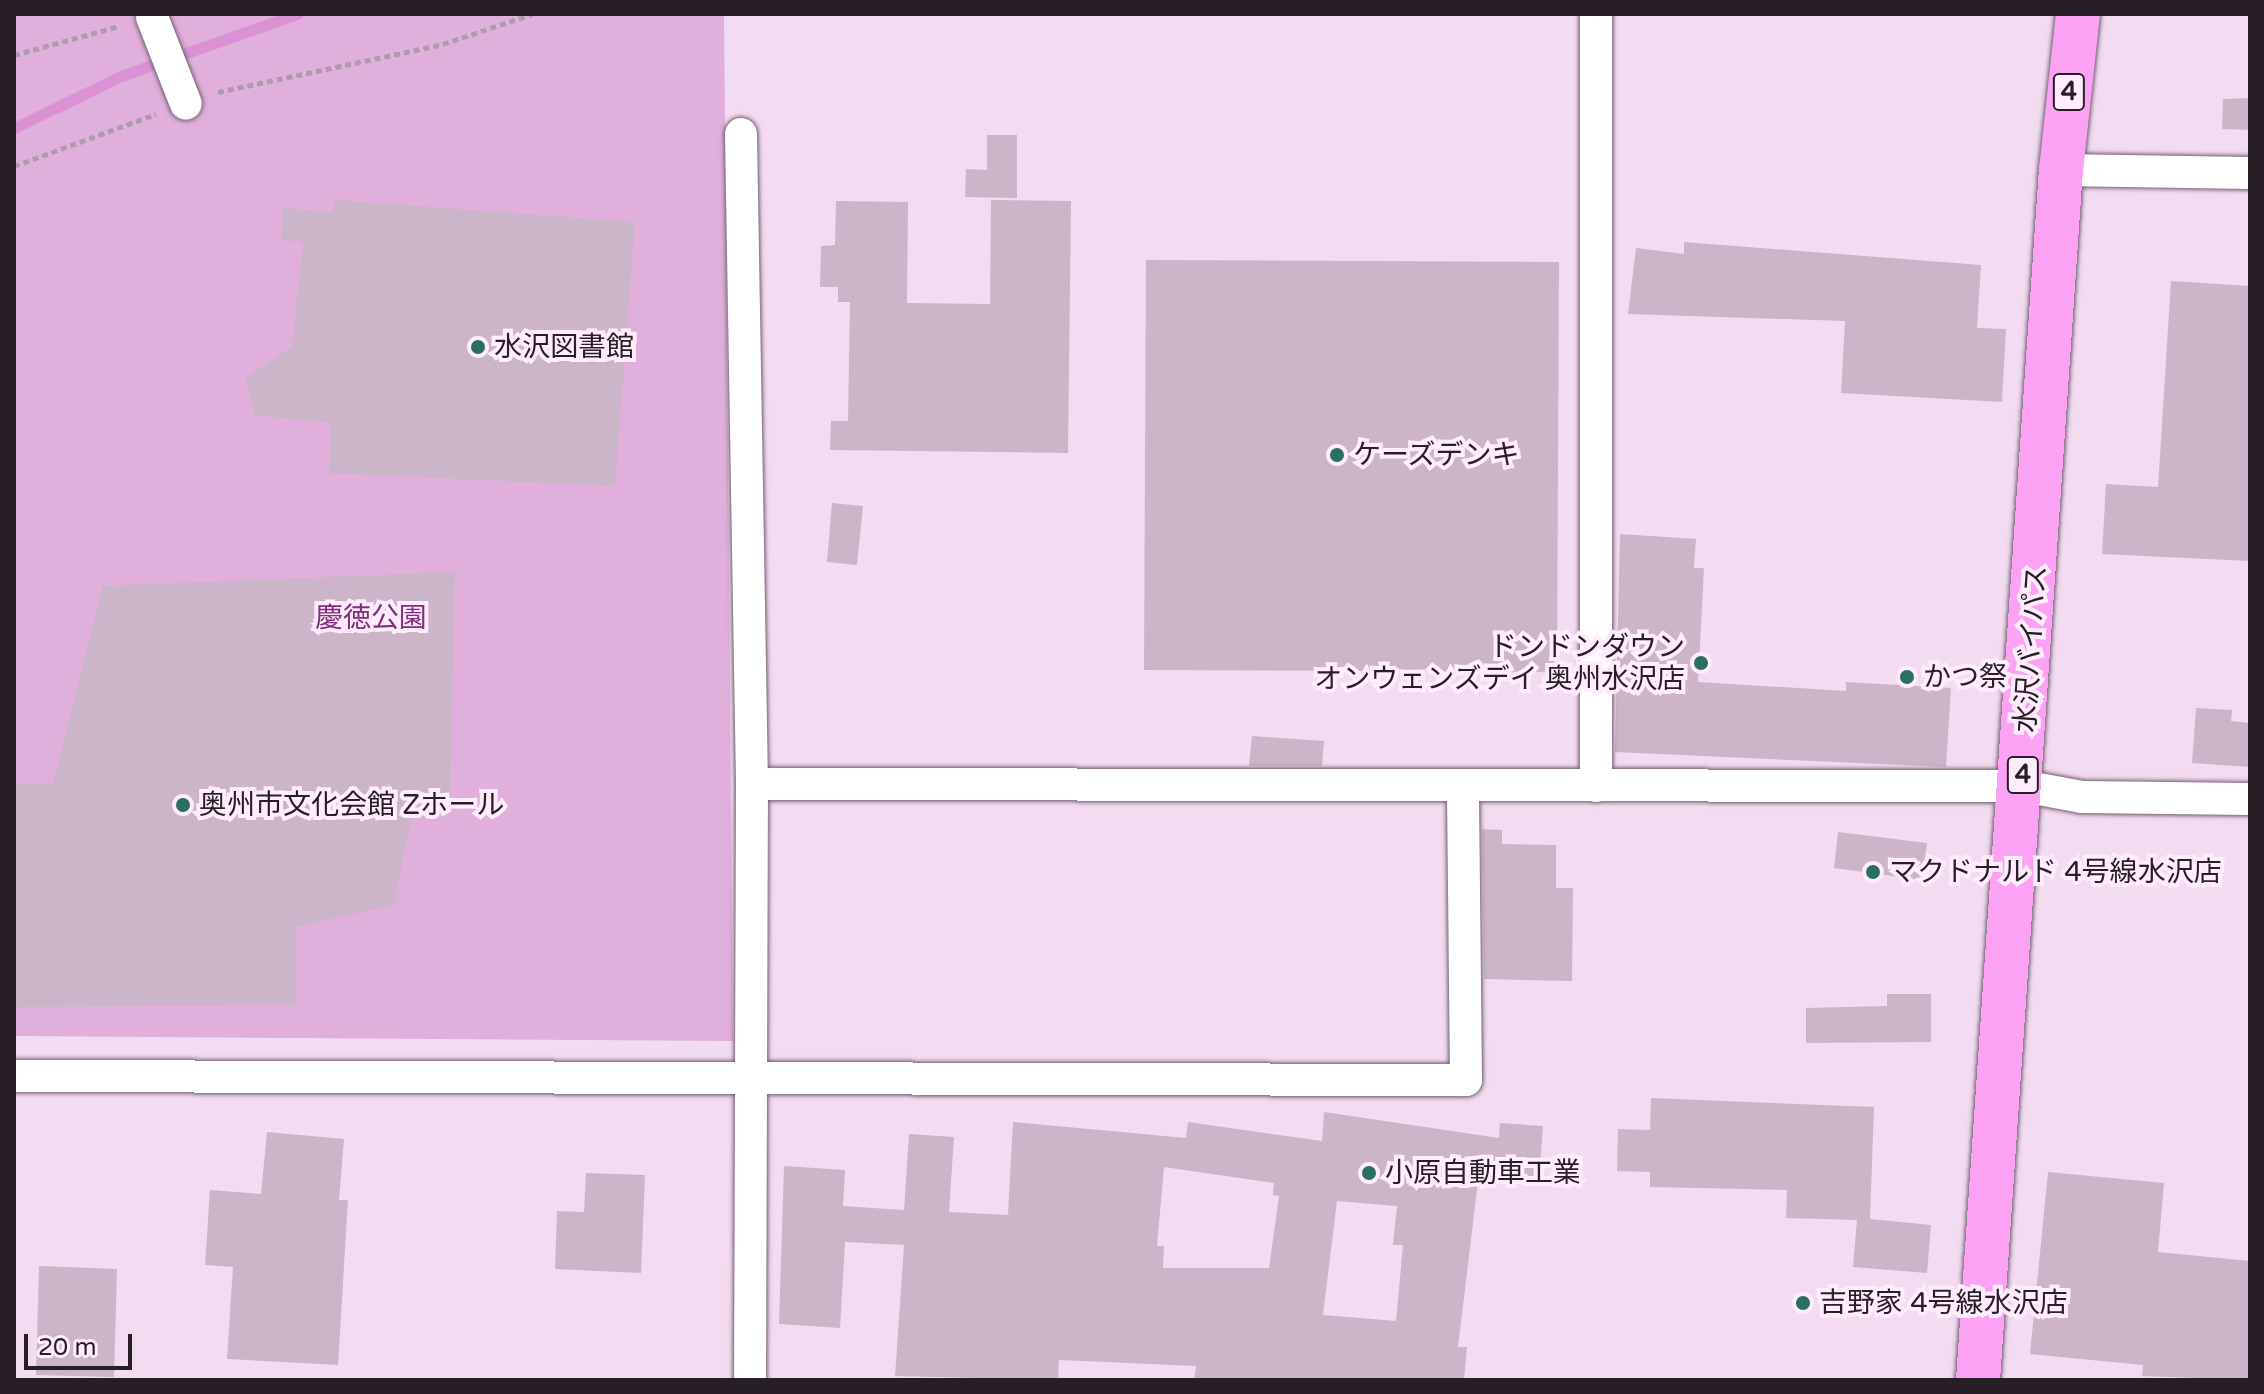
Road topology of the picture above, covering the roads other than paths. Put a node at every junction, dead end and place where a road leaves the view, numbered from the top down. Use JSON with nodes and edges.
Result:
{"nodes":[{"id":1,"x":1596,"y":14,"type":"edge"},
{"id":2,"x":2078,"y":14,"type":"edge"},
{"id":3,"x":154,"y":25,"type":"road end"},
{"id":4,"x":180,"y":94,"type":"road end"},
{"id":5,"x":741,"y":134,"type":"dead end"},
{"id":6,"x":2061,"y":170,"type":"junction"},
{"id":7,"x":2250,"y":173,"type":"edge"},
{"id":8,"x":752,"y":784,"type":"junction"},
{"id":9,"x":1596,"y":786,"type":"junction"},
{"id":10,"x":2023,"y":786,"type":"junction"},
{"id":11,"x":1463,"y":788,"type":"junction"},
{"id":12,"x":2250,"y":799,"type":"edge"},
{"id":13,"x":14,"y":1076,"type":"edge"},
{"id":14,"x":750,"y":1081,"type":"junction"},
{"id":15,"x":750,"y":1380,"type":"edge"},
{"id":16,"x":1978,"y":1380,"type":"edge"}],
"edges":[{"from":1,"to":9,"type":"street"},
{"from":2,"to":6,"type":"highway","name":"水沢バイパス","number":"4"},
{"from":3,"to":4,"type":"street"},
{"from":5,"to":8,"type":"street"},
{"from":6,"to":7,"type":"street"},
{"from":6,"to":10,"type":"highway","name":"水沢バイパス","number":"4"},
{"from":8,"to":11,"type":"street"},
{"from":8,"to":14,"type":"street"},
{"from":9,"to":10,"type":"street"},
{"from":9,"to":11,"type":"street"},
{"from":10,"to":12,"type":"street"},
{"from":10,"to":16,"type":"highway","name":"水沢バイパス","number":"4"},
{"from":11,"to":14,"type":"street"},
{"from":13,"to":14,"type":"street"},
{"from":14,"to":15,"type":"street"}]}
